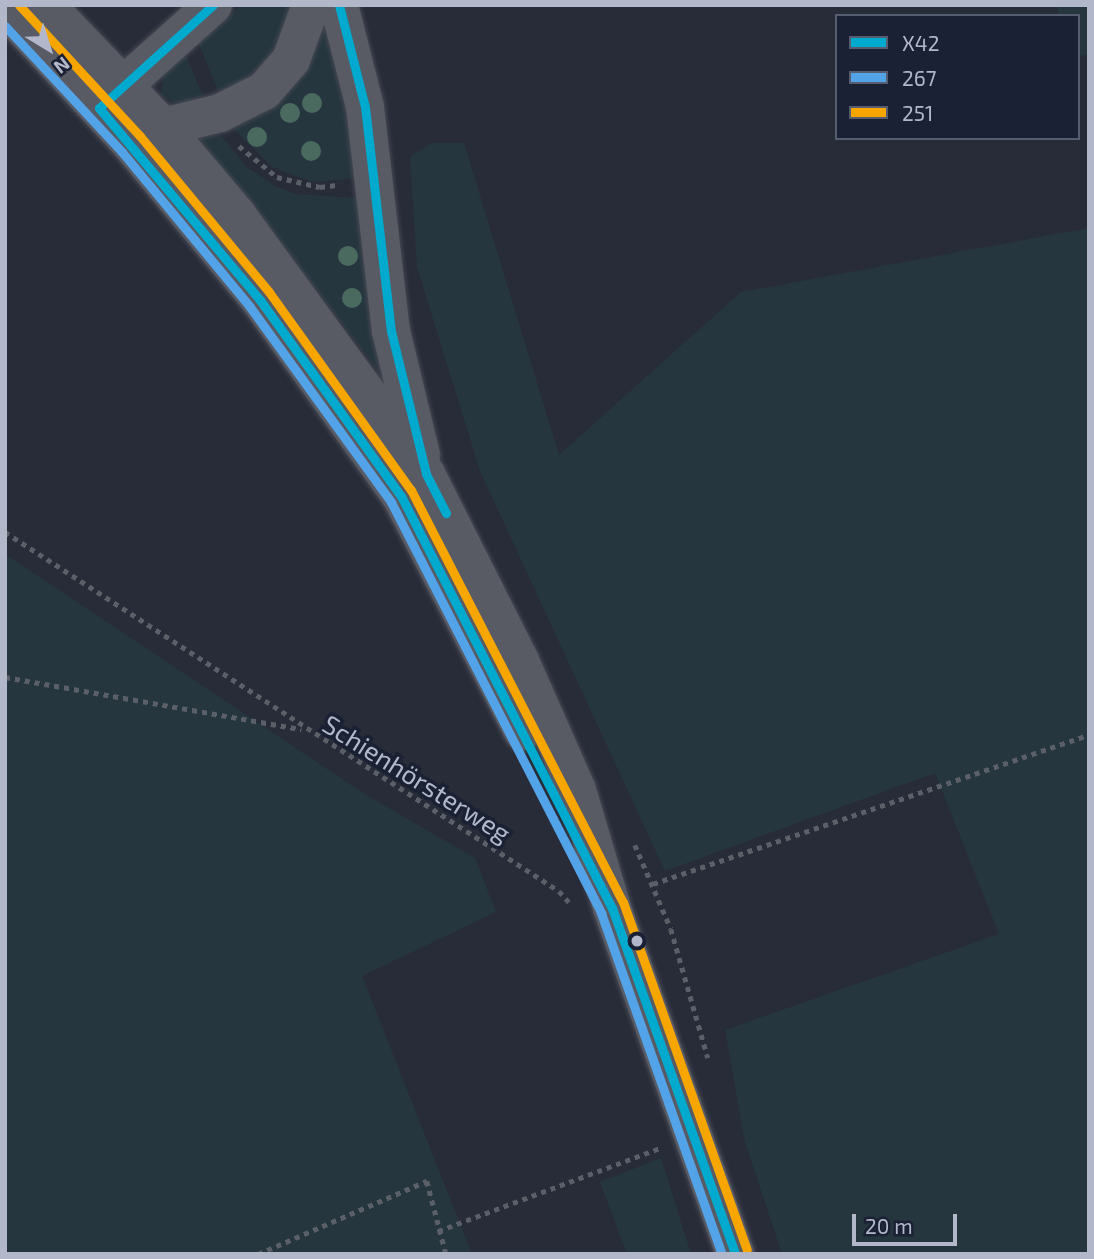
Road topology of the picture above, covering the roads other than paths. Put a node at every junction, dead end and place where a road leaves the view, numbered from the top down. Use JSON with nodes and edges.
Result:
{"nodes":[{"id":1,"x":46,"y":5,"type":"edge"},
{"id":2,"x":213,"y":5,"type":"edge"},
{"id":3,"x":311,"y":5,"type":"edge"},
{"id":4,"x":339,"y":5,"type":"edge"},
{"id":5,"x":5,"y":8,"type":"edge"},
{"id":6,"x":111,"y":96,"type":"junction"},
{"id":7,"x":147,"y":136,"type":"junction"},
{"id":8,"x":426,"y":474,"type":"junction"},
{"id":9,"x":594,"y":908,"type":"junction"},
{"id":10,"x":735,"y":1254,"type":"edge"}],
"edges":[{"from":1,"to":6,"type":"main road"},
{"from":2,"to":6,"type":"main road"},
{"from":3,"to":7,"type":"main road"},
{"from":4,"to":8,"type":"main road"},
{"from":5,"to":6,"type":"main road"},
{"from":6,"to":7,"type":"main road"},
{"from":7,"to":8,"type":"main road"},
{"from":7,"to":9,"type":"main road"},
{"from":8,"to":9,"type":"main road"},
{"from":9,"to":10,"type":"main road"}]}
